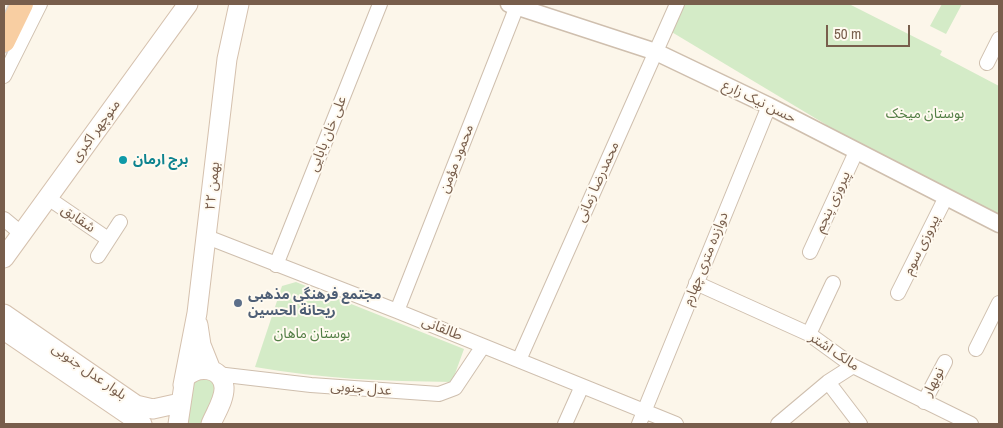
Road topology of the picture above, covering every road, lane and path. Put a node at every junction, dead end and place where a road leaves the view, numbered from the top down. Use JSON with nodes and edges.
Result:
{"nodes":[{"id":1,"x":9,"y":4,"type":"edge"},
{"id":2,"x":22,"y":4,"type":"edge"},
{"id":3,"x":40,"y":4,"type":"edge"},
{"id":4,"x":188,"y":4,"type":"edge"},
{"id":5,"x":229,"y":4,"type":"edge"},
{"id":6,"x":240,"y":4,"type":"edge"},
{"id":7,"x":380,"y":4,"type":"edge"},
{"id":8,"x":678,"y":4,"type":"edge"},
{"id":9,"x":513,"y":5,"type":"edge"},
{"id":10,"x":536,"y":8,"type":"edge"},
{"id":11,"x":4,"y":15,"type":"edge"},
{"id":12,"x":999,"y":39,"type":"edge"},
{"id":13,"x":4,"y":41,"type":"edge"},
{"id":14,"x":656,"y":52,"type":"junction"},
{"id":15,"x":227,"y":59,"type":"junction"},
{"id":16,"x":987,"y":63,"type":"dead end"},
{"id":17,"x":4,"y":76,"type":"edge"},
{"id":18,"x":768,"y":106,"type":"junction"},
{"id":19,"x":856,"y":152,"type":"junction"},
{"id":20,"x":946,"y":197,"type":"junction"},
{"id":21,"x":48,"y":198,"type":"junction"},
{"id":22,"x":4,"y":219,"type":"edge"},
{"id":23,"x":120,"y":222,"type":"dead end"},
{"id":24,"x":999,"y":224,"type":"edge"},
{"id":25,"x":22,"y":234,"type":"junction"},
{"id":26,"x":207,"y":237,"type":"junction"},
{"id":27,"x":108,"y":239,"type":"junction"},
{"id":28,"x":810,"y":252,"type":"dead end"},
{"id":29,"x":98,"y":256,"type":"dead end"},
{"id":30,"x":4,"y":258,"type":"edge"},
{"id":31,"x":276,"y":265,"type":"junction"},
{"id":32,"x":696,"y":283,"type":"junction"},
{"id":33,"x":833,"y":283,"type":"dead end"},
{"id":34,"x":898,"y":293,"type":"dead end"},
{"id":35,"x":999,"y":303,"type":"edge"},
{"id":36,"x":397,"y":311,"type":"junction"},
{"id":37,"x":197,"y":313,"type":"junction"},
{"id":38,"x":4,"y":314,"type":"edge"},
{"id":39,"x":4,"y":330,"type":"edge"},
{"id":40,"x":809,"y":334,"type":"junction"},
{"id":41,"x":483,"y":346,"type":"junction"},
{"id":42,"x":976,"y":349,"type":"dead end"},
{"id":43,"x":519,"y":360,"type":"junction"},
{"id":44,"x":945,"y":362,"type":"dead end"},
{"id":45,"x":853,"y":366,"type":"junction"},
{"id":46,"x":214,"y":372,"type":"junction"},
{"id":47,"x":828,"y":382,"type":"junction"},
{"id":48,"x":582,"y":386,"type":"junction"},
{"id":49,"x":182,"y":394,"type":"junction"},
{"id":50,"x":924,"y":402,"type":"junction"},
{"id":51,"x":133,"y":417,"type":"edge"},
{"id":52,"x":641,"y":418,"type":"edge"},
{"id":53,"x":178,"y":424,"type":"edge"},
{"id":54,"x":211,"y":424,"type":"edge"},
{"id":55,"x":565,"y":424,"type":"edge"},
{"id":56,"x":676,"y":424,"type":"edge"},
{"id":57,"x":778,"y":424,"type":"edge"},
{"id":58,"x":860,"y":424,"type":"edge"},
{"id":59,"x":967,"y":424,"type":"edge"}],
"edges":[{"from":1,"to":11,"type":"highway"},
{"from":2,"to":13,"type":"highway"},
{"from":3,"to":17,"type":"street"},
{"from":4,"to":21,"type":"main road","name":"منوچهر اکبری"},
{"from":5,"to":15,"type":"main road","name":"۲۲ بهمن"},
{"from":6,"to":15,"type":"main road","name":"۲۲ بهمن"},
{"from":7,"to":31,"type":"street","name":"علی خان بابایی"},
{"from":8,"to":14,"type":"street","name":"محمدرضا زمانی"},
{"from":9,"to":10,"type":"street","name":"حسن نیک زارع"},
{"from":9,"to":36,"type":"street","name":"محمود مؤمن"},
{"from":10,"to":14,"type":"street","name":"حسن نیک زارع"},
{"from":12,"to":16,"type":"street"},
{"from":14,"to":18,"type":"street","name":"حسن نیک زارع"},
{"from":14,"to":43,"type":"street","name":"محمدرضا زمانی"},
{"from":15,"to":26,"type":"main road","name":"۲۲ بهمن"},
{"from":18,"to":19,"type":"street","name":"حسن نیک زارع"},
{"from":18,"to":32,"type":"street","name":"دوازده متری چهارم"},
{"from":19,"to":20,"type":"street","name":"حسن نیک زارع"},
{"from":19,"to":28,"type":"street","name":"پیروزی پنجم"},
{"from":20,"to":24,"type":"street","name":"حسن نیک زارع"},
{"from":20,"to":34,"type":"street","name":"پیروزی سوم"},
{"from":21,"to":25,"type":"main road","name":"منوچهر اکبری"},
{"from":21,"to":27,"type":"street","name":"شقایق"},
{"from":22,"to":25,"type":"street"},
{"from":23,"to":27,"type":"street","name":"شقایق"},
{"from":25,"to":30,"type":"main road","name":"منوچهر اکبری"},
{"from":26,"to":31,"type":"street","name":"طالقانی"},
{"from":26,"to":37,"type":"main road","name":"۲۲ بهمن"},
{"from":27,"to":29,"type":"street","name":"شقایق"},
{"from":31,"to":36,"type":"street","name":"طالقانی"},
{"from":32,"to":40,"type":"street","name":"مالک اشتر"},
{"from":32,"to":52,"type":"street","name":"دوازده متری چهارم"},
{"from":33,"to":40,"type":"street"},
{"from":35,"to":42,"type":"street"},
{"from":36,"to":41,"type":"street","name":"طالقانی"},
{"from":37,"to":46,"type":"main road","name":"۲۲ بهمن"},
{"from":37,"to":49,"type":"main road","name":"۲۲ بهمن"},
{"from":38,"to":51,"type":"main road","name":"بلوار عدل جنوبی"},
{"from":39,"to":51,"type":"main road","name":"بلوار عدل جنوبی"},
{"from":40,"to":45,"type":"street","name":"مالک اشتر"},
{"from":41,"to":43,"type":"street","name":"طالقانی"},
{"from":41,"to":46,"type":"street","name":"عدل جنوبی"},
{"from":43,"to":48,"type":"street","name":"طالقانی"},
{"from":44,"to":50,"type":"street","name":"نوبهار"},
{"from":45,"to":47,"type":"street"},
{"from":45,"to":50,"type":"street","name":"مالک اشتر"},
{"from":46,"to":49,"type":"main road"},
{"from":46,"to":54,"type":"main road","name":"۲۲ بهمن"},
{"from":47,"to":57,"type":"street"},
{"from":47,"to":58,"type":"street"},
{"from":48,"to":52,"type":"street","name":"طالقانی"},
{"from":48,"to":55,"type":"street"},
{"from":49,"to":51,"type":"main road","name":"بلوار عدل جنوبی"},
{"from":49,"to":53,"type":"main road","name":"۲۲ بهمن"},
{"from":50,"to":59,"type":"street","name":"مالک اشتر"},
{"from":52,"to":56,"type":"street","name":"طالقانی"}]}
